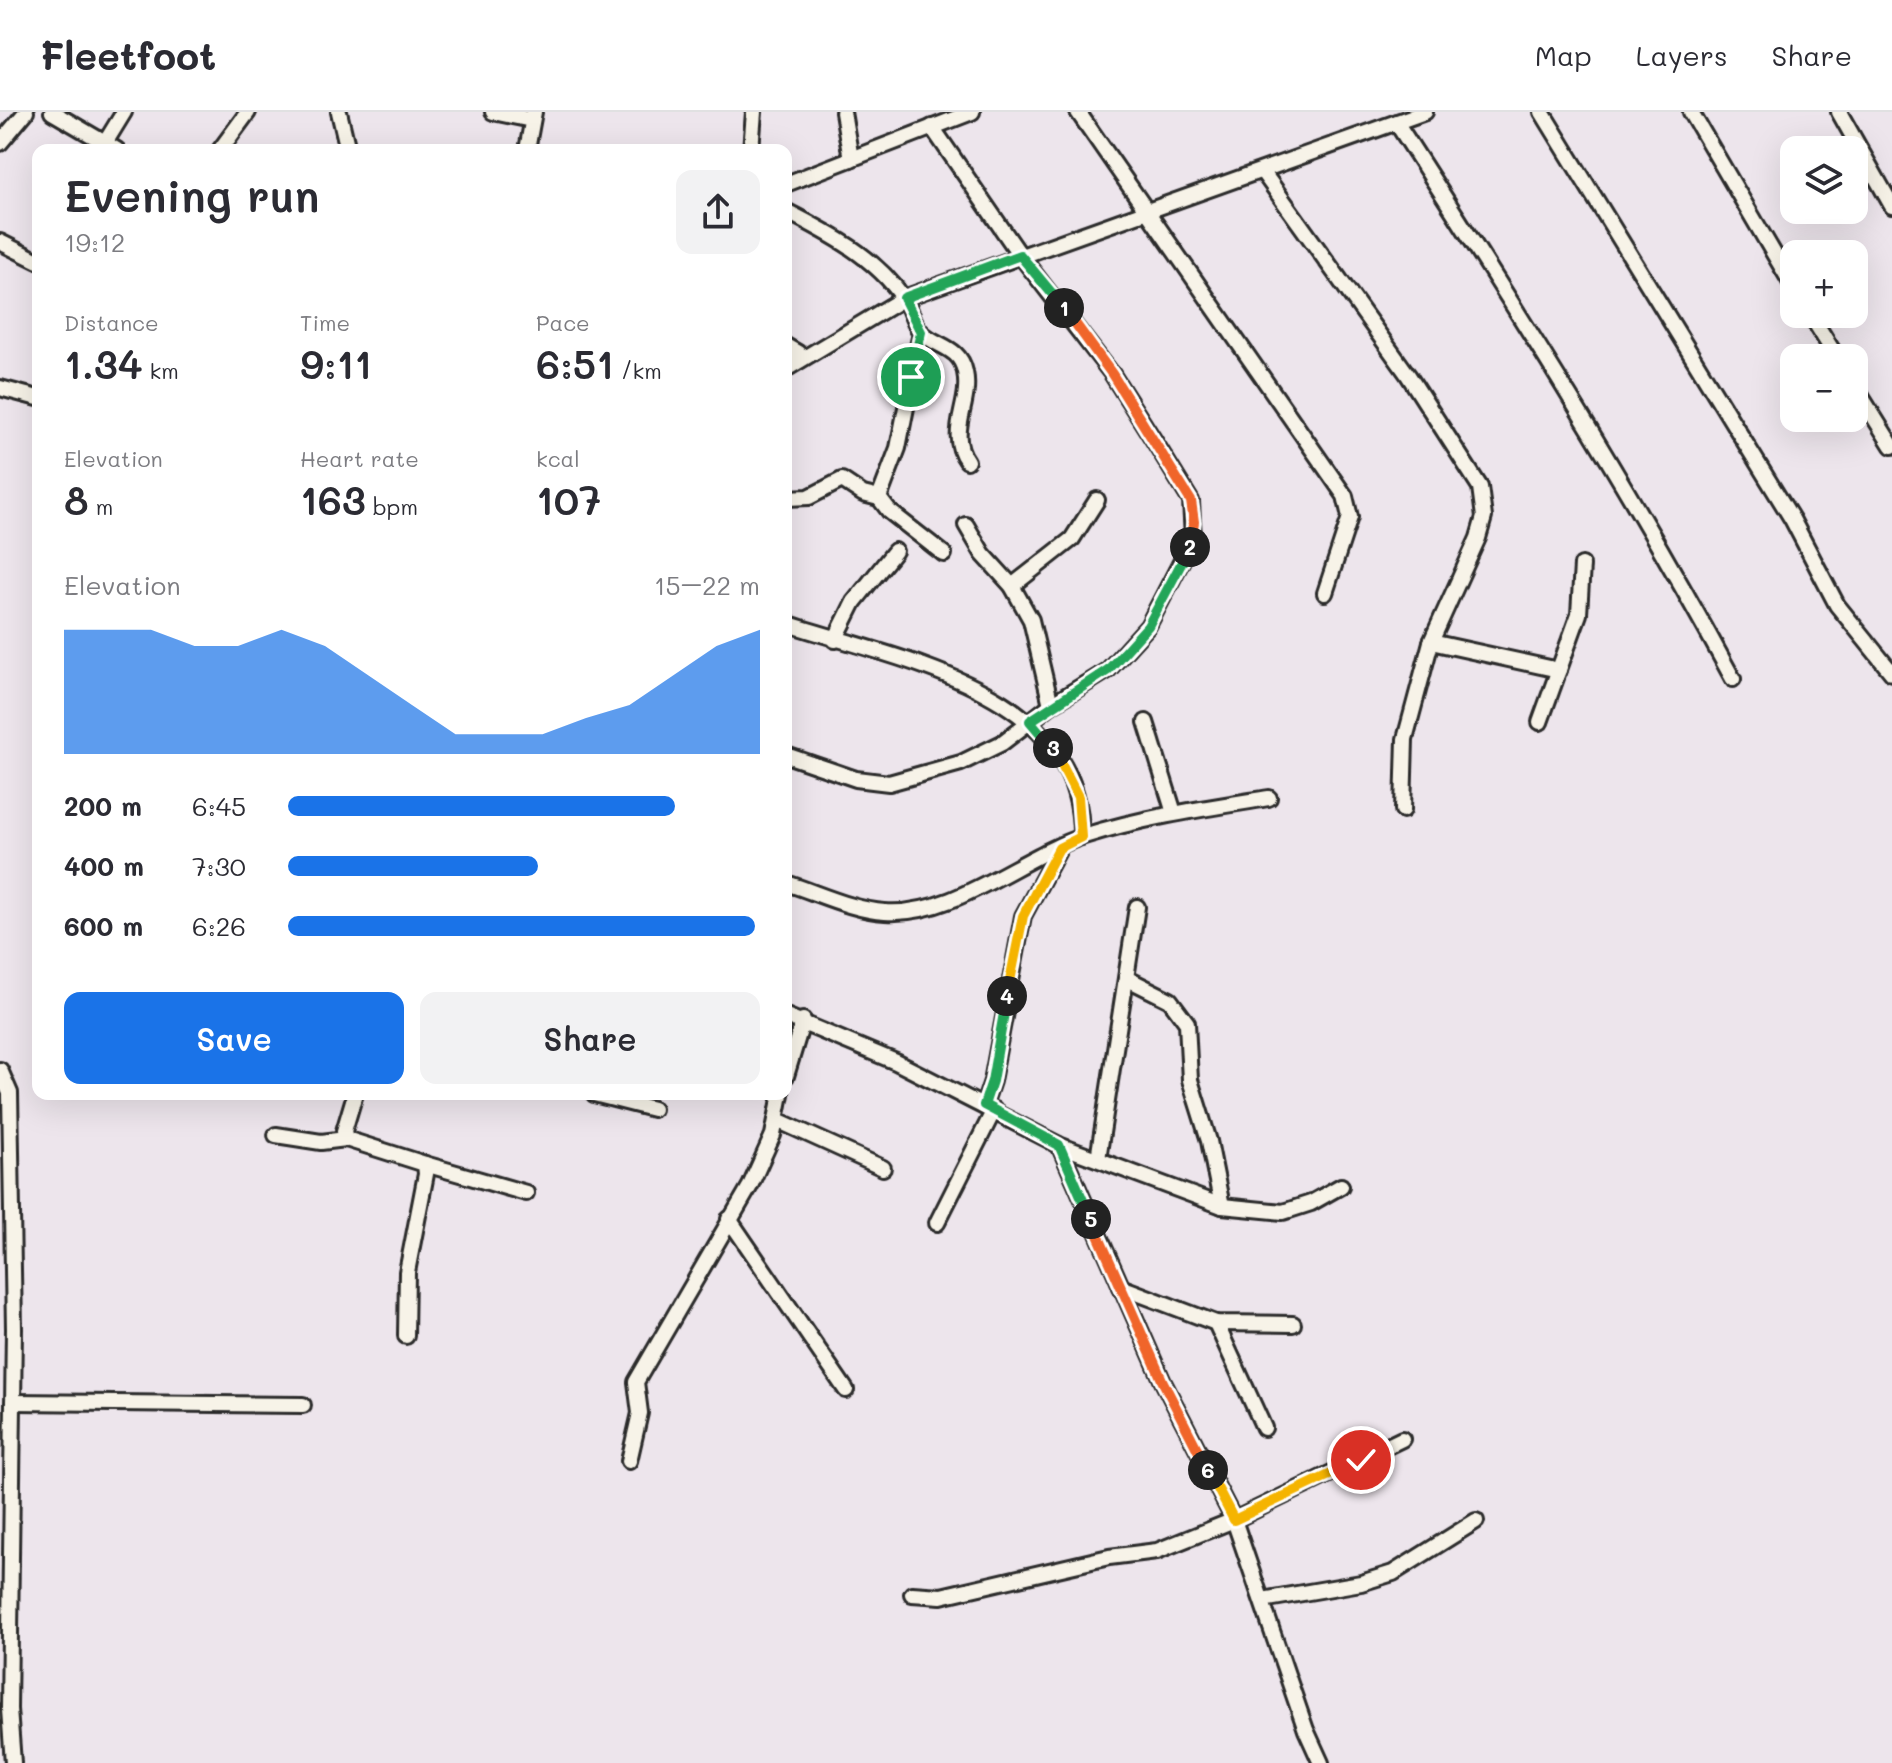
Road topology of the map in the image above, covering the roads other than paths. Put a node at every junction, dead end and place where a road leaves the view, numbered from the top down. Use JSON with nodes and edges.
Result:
{"nodes":[{"id":1,"x":26,"y":112,"type":"edge"},
{"id":2,"x":52,"y":112,"type":"edge"},
{"id":3,"x":124,"y":112,"type":"edge"},
{"id":4,"x":248,"y":112,"type":"edge"},
{"id":5,"x":339,"y":112,"type":"edge"},
{"id":6,"x":493,"y":112,"type":"edge"},
{"id":7,"x":754,"y":112,"type":"edge"},
{"id":8,"x":843,"y":112,"type":"edge"},
{"id":9,"x":972,"y":112,"type":"edge"},
{"id":10,"x":1078,"y":112,"type":"edge"},
{"id":11,"x":1425,"y":112,"type":"edge"},
{"id":12,"x":1542,"y":112,"type":"edge"},
{"id":13,"x":1691,"y":112,"type":"edge"},
{"id":14,"x":1839,"y":112,"type":"edge"},
{"id":15,"x":533,"y":116,"type":"edge"},
{"id":16,"x":1396,"y":122,"type":"junction"},
{"id":17,"x":932,"y":127,"type":"junction"},
{"id":18,"x":0,"y":143,"type":"edge"},
{"id":19,"x":106,"y":144,"type":"edge"},
{"id":20,"x":112,"y":144,"type":"edge"},
{"id":21,"x":224,"y":144,"type":"edge"},
{"id":22,"x":347,"y":144,"type":"edge"},
{"id":23,"x":528,"y":144,"type":"edge"},
{"id":24,"x":751,"y":144,"type":"edge"},
{"id":25,"x":851,"y":159,"type":"junction"},
{"id":26,"x":1262,"y":171,"type":"junction"},
{"id":27,"x":792,"y":182,"type":"edge"},
{"id":28,"x":1892,"y":206,"type":"edge"},
{"id":29,"x":1145,"y":211,"type":"junction"},
{"id":30,"x":792,"y":214,"type":"edge"},
{"id":31,"x":0,"y":243,"type":"edge"},
{"id":32,"x":1020,"y":255,"type":"junction"},
{"id":33,"x":32,"y":258,"type":"edge"},
{"id":34,"x":1780,"y":264,"type":"edge"},
{"id":35,"x":904,"y":298,"type":"junction"},
{"id":36,"x":921,"y":332,"type":"junction"},
{"id":37,"x":792,"y":350,"type":"edge"},
{"id":38,"x":800,"y":360,"type":"junction"},
{"id":39,"x":792,"y":365,"type":"edge"},
{"id":40,"x":0,"y":388,"type":"edge"},
{"id":41,"x":32,"y":396,"type":"edge"},
{"id":42,"x":1868,"y":407,"type":"edge"},
{"id":43,"x":1892,"y":446,"type":"edge"},
{"id":44,"x":967,"y":461,"type":"dead end"},
{"id":45,"x":792,"y":498,"type":"edge"},
{"id":46,"x":879,"y":498,"type":"junction"},
{"id":47,"x":1097,"y":500,"type":"dead end"},
{"id":48,"x":966,"y":525,"type":"dead end"},
{"id":49,"x":895,"y":551,"type":"dead end"},
{"id":50,"x":944,"y":554,"type":"dead end"},
{"id":51,"x":1582,"y":565,"type":"dead end"},
{"id":52,"x":1012,"y":586,"type":"junction"},
{"id":53,"x":1325,"y":593,"type":"dead end"},
{"id":54,"x":792,"y":625,"type":"edge"},
{"id":55,"x":835,"y":640,"type":"junction"},
{"id":56,"x":1431,"y":642,"type":"junction"},
{"id":57,"x":1559,"y":670,"type":"junction"},
{"id":58,"x":1892,"y":673,"type":"edge"},
{"id":59,"x":1733,"y":679,"type":"dead end"},
{"id":60,"x":1051,"y":705,"type":"junction"},
{"id":61,"x":1030,"y":721,"type":"junction"},
{"id":62,"x":1146,"y":722,"type":"dead end"},
{"id":63,"x":1540,"y":722,"type":"dead end"},
{"id":64,"x":792,"y":757,"type":"edge"},
{"id":65,"x":1269,"y":798,"type":"dead end"},
{"id":66,"x":1403,"y":810,"type":"dead end"},
{"id":67,"x":1174,"y":813,"type":"junction"},
{"id":68,"x":1081,"y":837,"type":"junction"},
{"id":69,"x":1059,"y":848,"type":"junction"},
{"id":70,"x":792,"y":885,"type":"edge"},
{"id":71,"x":1137,"y":907,"type":"dead end"},
{"id":72,"x":1128,"y":979,"type":"junction"},
{"id":73,"x":792,"y":1017,"type":"edge"},
{"id":74,"x":803,"y":1020,"type":"junction"},
{"id":75,"x":792,"y":1056,"type":"edge"},
{"id":76,"x":0,"y":1070,"type":"edge"},
{"id":77,"x":352,"y":1100,"type":"edge"},
{"id":78,"x":618,"y":1100,"type":"edge"},
{"id":79,"x":780,"y":1100,"type":"edge"},
{"id":80,"x":989,"y":1108,"type":"junction"},
{"id":81,"x":653,"y":1109,"type":"dead end"},
{"id":82,"x":777,"y":1120,"type":"junction"},
{"id":83,"x":276,"y":1135,"type":"dead end"},
{"id":84,"x":346,"y":1139,"type":"junction"},
{"id":85,"x":1059,"y":1145,"type":"junction"},
{"id":86,"x":1098,"y":1159,"type":"junction"},
{"id":87,"x":425,"y":1164,"type":"junction"},
{"id":88,"x":883,"y":1168,"type":"dead end"},
{"id":89,"x":1341,"y":1186,"type":"dead end"},
{"id":90,"x":526,"y":1193,"type":"dead end"},
{"id":91,"x":1222,"y":1206,"type":"junction"},
{"id":92,"x":729,"y":1219,"type":"junction"},
{"id":93,"x":937,"y":1223,"type":"dead end"},
{"id":94,"x":1121,"y":1287,"type":"junction"},
{"id":95,"x":1216,"y":1323,"type":"junction"},
{"id":96,"x":1293,"y":1324,"type":"dead end"},
{"id":97,"x":7,"y":1329,"type":"edge"},
{"id":98,"x":406,"y":1336,"type":"dead end"},
{"id":99,"x":846,"y":1390,"type":"dead end"},
{"id":100,"x":13,"y":1402,"type":"junction"},
{"id":101,"x":303,"y":1405,"type":"dead end"},
{"id":102,"x":6,"y":1426,"type":"edge"},
{"id":103,"x":1264,"y":1428,"type":"dead end"},
{"id":104,"x":1402,"y":1439,"type":"dead end"},
{"id":105,"x":629,"y":1461,"type":"dead end"},
{"id":106,"x":1234,"y":1520,"type":"junction"},
{"id":107,"x":1476,"y":1521,"type":"dead end"},
{"id":108,"x":912,"y":1594,"type":"dead end"},
{"id":109,"x":1262,"y":1600,"type":"junction"},
{"id":110,"x":13,"y":1763,"type":"edge"},
{"id":111,"x":1321,"y":1763,"type":"edge"}],
"edges":[{"from":1,"to":18,"type":"street"},
{"from":2,"to":19,"type":"street"},
{"from":3,"to":20,"type":"street"},
{"from":4,"to":21,"type":"street"},
{"from":5,"to":22,"type":"street"},
{"from":6,"to":15,"type":"street"},
{"from":7,"to":24,"type":"street"},
{"from":8,"to":25,"type":"street"},
{"from":9,"to":17,"type":"street"},
{"from":10,"to":29,"type":"street"},
{"from":11,"to":16,"type":"street"},
{"from":12,"to":58,"type":"street"},
{"from":13,"to":34,"type":"street"},
{"from":14,"to":28,"type":"street"},
{"from":15,"to":23,"type":"street"},
{"from":16,"to":26,"type":"street"},
{"from":16,"to":59,"type":"street"},
{"from":17,"to":25,"type":"street"},
{"from":17,"to":32,"type":"street"},
{"from":25,"to":27,"type":"street"},
{"from":26,"to":29,"type":"street"},
{"from":26,"to":56,"type":"street"},
{"from":29,"to":32,"type":"street"},
{"from":29,"to":53,"type":"street"},
{"from":30,"to":35,"type":"street"},
{"from":31,"to":33,"type":"street"},
{"from":32,"to":35,"type":"street"},
{"from":32,"to":60,"type":"street"},
{"from":35,"to":36,"type":"street"},
{"from":35,"to":38,"type":"street"},
{"from":36,"to":44,"type":"street"},
{"from":36,"to":46,"type":"street"},
{"from":37,"to":38,"type":"street"},
{"from":38,"to":39,"type":"street"},
{"from":40,"to":41,"type":"street"},
{"from":42,"to":43,"type":"street"},
{"from":45,"to":46,"type":"street"},
{"from":46,"to":50,"type":"street"},
{"from":47,"to":52,"type":"street"},
{"from":48,"to":52,"type":"street"},
{"from":49,"to":55,"type":"street"},
{"from":51,"to":57,"type":"street"},
{"from":52,"to":60,"type":"street"},
{"from":54,"to":55,"type":"street"},
{"from":55,"to":61,"type":"street"},
{"from":56,"to":57,"type":"street"},
{"from":56,"to":66,"type":"street"},
{"from":57,"to":63,"type":"street"},
{"from":60,"to":61,"type":"street"},
{"from":61,"to":64,"type":"street"},
{"from":61,"to":68,"type":"street"},
{"from":62,"to":67,"type":"street"},
{"from":65,"to":67,"type":"street"},
{"from":67,"to":68,"type":"street"},
{"from":68,"to":69,"type":"street"},
{"from":69,"to":70,"type":"street"},
{"from":69,"to":80,"type":"street"},
{"from":71,"to":72,"type":"street"},
{"from":72,"to":86,"type":"street"},
{"from":72,"to":91,"type":"street"},
{"from":73,"to":74,"type":"street"},
{"from":74,"to":75,"type":"street"},
{"from":74,"to":80,"type":"street"},
{"from":76,"to":97,"type":"street"},
{"from":77,"to":84,"type":"street"},
{"from":78,"to":81,"type":"street"},
{"from":79,"to":82,"type":"street"},
{"from":80,"to":85,"type":"street"},
{"from":80,"to":93,"type":"street"},
{"from":82,"to":88,"type":"street"},
{"from":82,"to":92,"type":"street"},
{"from":83,"to":84,"type":"street"},
{"from":84,"to":87,"type":"street"},
{"from":85,"to":86,"type":"street"},
{"from":85,"to":94,"type":"street"},
{"from":86,"to":91,"type":"street"},
{"from":87,"to":90,"type":"street"},
{"from":87,"to":98,"type":"street"},
{"from":89,"to":91,"type":"street"},
{"from":92,"to":99,"type":"street"},
{"from":92,"to":105,"type":"street"},
{"from":94,"to":95,"type":"street"},
{"from":94,"to":106,"type":"street"},
{"from":95,"to":96,"type":"street"},
{"from":95,"to":103,"type":"street"},
{"from":97,"to":100,"type":"street"},
{"from":100,"to":101,"type":"street"},
{"from":100,"to":102,"type":"street"},
{"from":102,"to":110,"type":"street"},
{"from":104,"to":106,"type":"street"},
{"from":106,"to":108,"type":"street"},
{"from":106,"to":109,"type":"street"},
{"from":107,"to":109,"type":"street"},
{"from":109,"to":111,"type":"street"}]}
